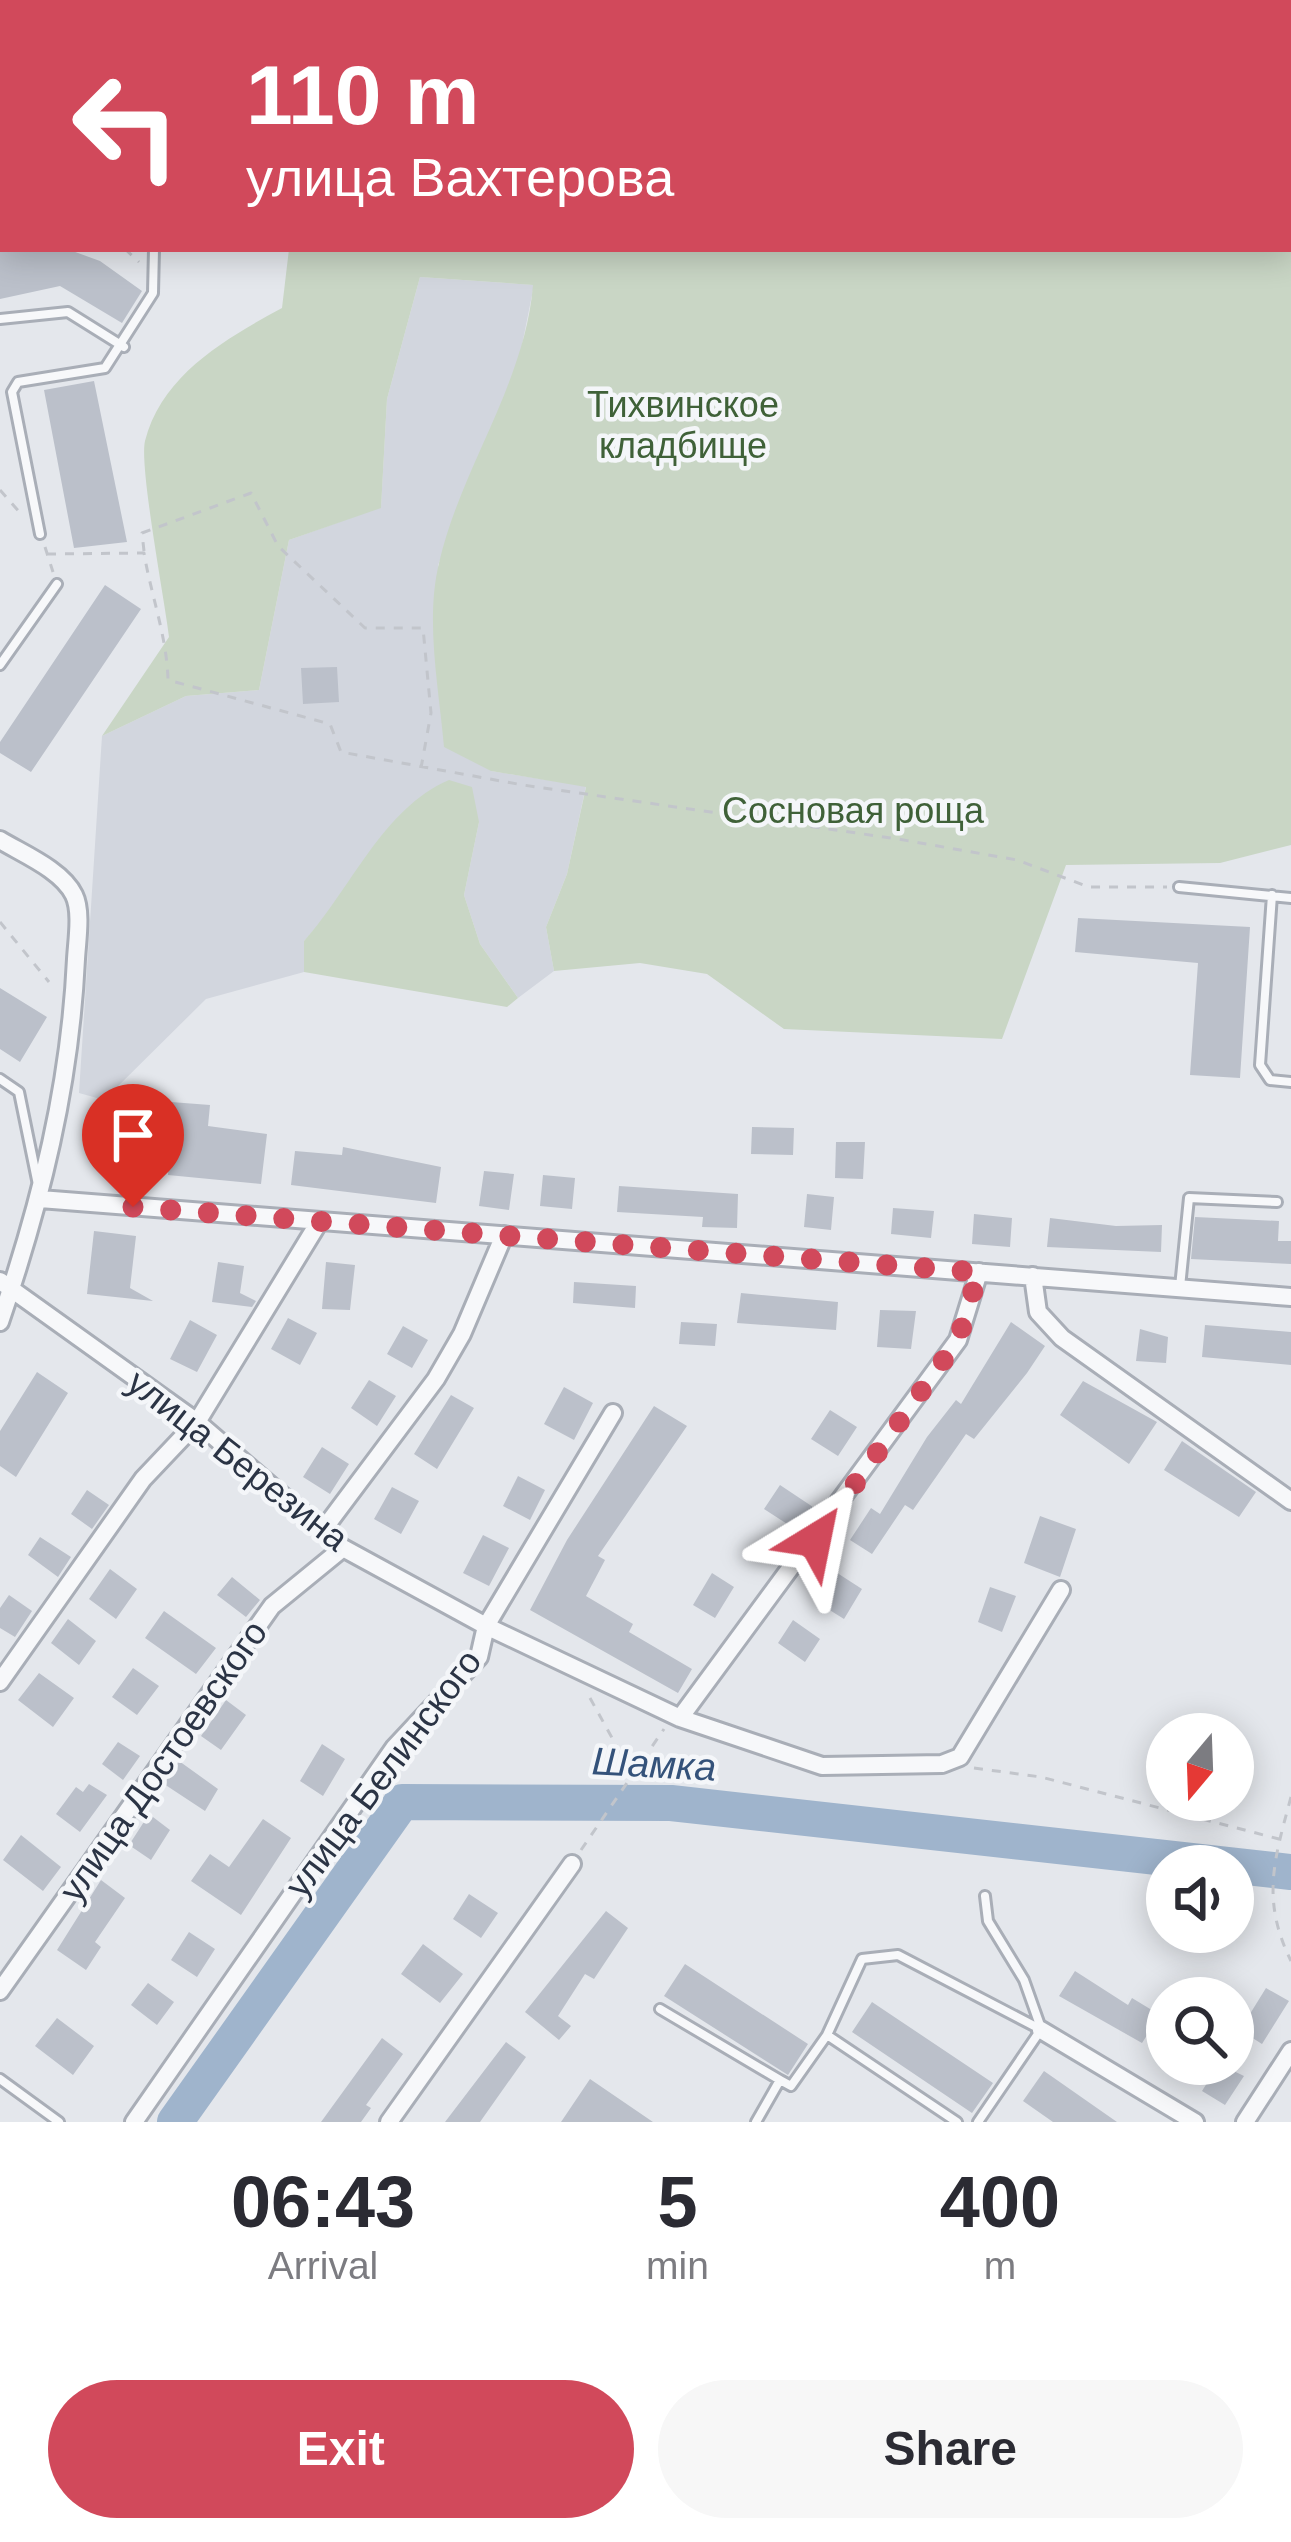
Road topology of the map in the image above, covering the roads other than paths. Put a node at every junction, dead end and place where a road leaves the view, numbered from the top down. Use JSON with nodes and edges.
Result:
{"nodes":[{"id":1,"x":154,"y":252,"type":"edge"},
{"id":2,"x":0,"y":320,"type":"edge"},
{"id":3,"x":124,"y":347,"type":"junction"},
{"id":4,"x":40,"y":534,"type":"dead end"},
{"id":5,"x":57,"y":584,"type":"dead end"},
{"id":6,"x":0,"y":665,"type":"edge"},
{"id":7,"x":0,"y":839,"type":"edge"},
{"id":8,"x":1179,"y":887,"type":"road end"},
{"id":9,"x":1272,"y":895,"type":"junction"},
{"id":10,"x":1291,"y":898,"type":"edge"},
{"id":11,"x":0,"y":1079,"type":"edge"},
{"id":12,"x":1291,"y":1082,"type":"edge"},
{"id":13,"x":40,"y":1199,"type":"junction"},
{"id":14,"x":1277,"y":1202,"type":"dead end"},
{"id":15,"x":319,"y":1222,"type":"junction"},
{"id":16,"x":504,"y":1235,"type":"junction"},
{"id":17,"x":979,"y":1272,"type":"junction"},
{"id":18,"x":1033,"y":1276,"type":"junction"},
{"id":19,"x":6,"y":1285,"type":"edge"},
{"id":20,"x":1180,"y":1288,"type":"junction"},
{"id":21,"x":1291,"y":1297,"type":"edge"},
{"id":22,"x":0,"y":1322,"type":"edge"},
{"id":23,"x":613,"y":1413,"type":"dead end"},
{"id":24,"x":197,"y":1422,"type":"junction"},
{"id":25,"x":1291,"y":1501,"type":"edge"},
{"id":26,"x":323,"y":1530,"type":"junction"},
{"id":27,"x":343,"y":1547,"type":"junction"},
{"id":28,"x":1061,"y":1590,"type":"dead end"},
{"id":29,"x":486,"y":1626,"type":"junction"},
{"id":30,"x":0,"y":1682,"type":"edge"},
{"id":31,"x":680,"y":1718,"type":"junction"},
{"id":32,"x":572,"y":1864,"type":"dead end"},
{"id":33,"x":985,"y":1896,"type":"dead end"},
{"id":34,"x":0,"y":1991,"type":"edge"},
{"id":35,"x":660,"y":2008,"type":"dead end"},
{"id":36,"x":1041,"y":2030,"type":"junction"},
{"id":37,"x":827,"y":2035,"type":"junction"},
{"id":38,"x":1291,"y":2051,"type":"edge"},
{"id":39,"x":0,"y":2079,"type":"edge"},
{"id":40,"x":780,"y":2080,"type":"junction"},
{"id":41,"x":59,"y":2122,"type":"edge"},
{"id":42,"x":134,"y":2122,"type":"edge"},
{"id":43,"x":389,"y":2122,"type":"edge"},
{"id":44,"x":756,"y":2122,"type":"edge"},
{"id":45,"x":957,"y":2122,"type":"edge"},
{"id":46,"x":978,"y":2122,"type":"edge"},
{"id":47,"x":1195,"y":2122,"type":"edge"},
{"id":48,"x":1245,"y":2122,"type":"edge"}],
"edges":[{"from":1,"to":3,"type":"lane"},
{"from":2,"to":3,"type":"lane"},
{"from":3,"to":4,"type":"lane"},
{"from":5,"to":6,"type":"lane"},
{"from":7,"to":13,"type":"street"},
{"from":8,"to":9,"type":"lane"},
{"from":9,"to":10,"type":"lane"},
{"from":9,"to":12,"type":"lane"},
{"from":11,"to":13,"type":"lane"},
{"from":13,"to":15,"type":"street"},
{"from":13,"to":19,"type":"street"},
{"from":14,"to":20,"type":"lane"},
{"from":15,"to":16,"type":"street"},
{"from":15,"to":24,"type":"street"},
{"from":16,"to":17,"type":"street"},
{"from":16,"to":26,"type":"street"},
{"from":17,"to":18,"type":"street"},
{"from":17,"to":31,"type":"street"},
{"from":18,"to":20,"type":"street"},
{"from":18,"to":25,"type":"street"},
{"from":19,"to":22,"type":"street"},
{"from":19,"to":24,"type":"street","name":"улица Березина"},
{"from":20,"to":21,"type":"street"},
{"from":23,"to":29,"type":"street","name":"улица Белинского"},
{"from":24,"to":26,"type":"street","name":"улица Березина"},
{"from":24,"to":30,"type":"street"},
{"from":26,"to":27,"type":"street","name":"улица Березина"},
{"from":27,"to":29,"type":"street","name":"улица Березина"},
{"from":27,"to":34,"type":"street","name":"улица Достоевского"},
{"from":28,"to":31,"type":"street","name":"улица Березина"},
{"from":29,"to":31,"type":"street","name":"улица Березина"},
{"from":29,"to":42,"type":"street","name":"улица Белинского"},
{"from":32,"to":43,"type":"street"},
{"from":33,"to":36,"type":"lane"},
{"from":35,"to":40,"type":"lane"},
{"from":36,"to":37,"type":"lane"},
{"from":36,"to":46,"type":"lane"},
{"from":36,"to":47,"type":"street"},
{"from":37,"to":40,"type":"lane"},
{"from":37,"to":45,"type":"lane"},
{"from":38,"to":48,"type":"street"},
{"from":39,"to":41,"type":"lane"},
{"from":40,"to":44,"type":"lane"}]}
